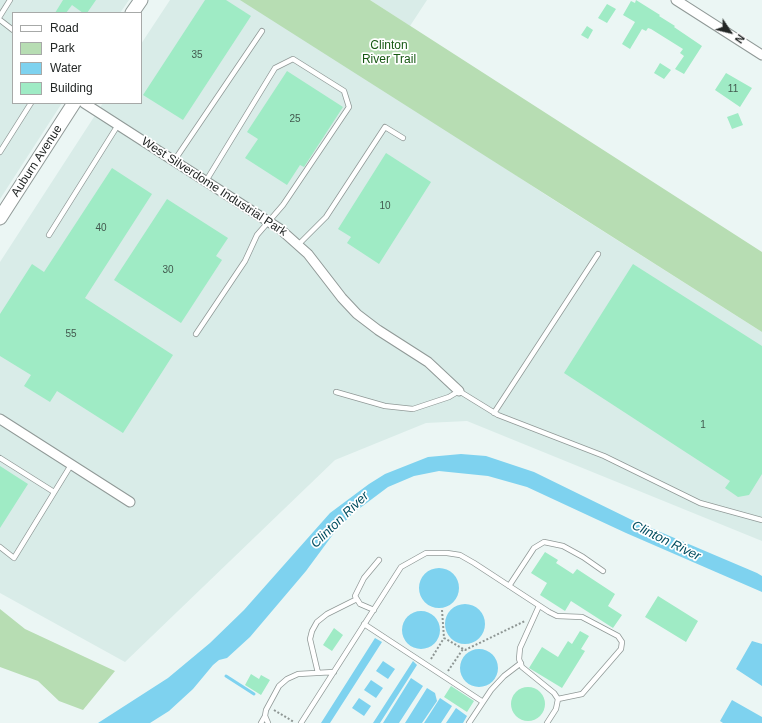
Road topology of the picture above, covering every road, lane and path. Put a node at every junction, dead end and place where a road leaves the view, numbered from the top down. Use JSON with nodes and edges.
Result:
{"nodes":[{"id":1,"x":10,"y":0,"type":"edge"},
{"id":2,"x":141,"y":0,"type":"edge"},
{"id":3,"x":676,"y":0,"type":"edge"},
{"id":4,"x":133,"y":12,"type":"edge"},
{"id":5,"x":0,"y":16,"type":"edge"},
{"id":6,"x":0,"y":20,"type":"edge"},
{"id":7,"x":12,"y":29,"type":"edge"},
{"id":8,"x":262,"y":31,"type":"dead end"},
{"id":9,"x":762,"y":55,"type":"edge"},
{"id":10,"x":30,"y":104,"type":"edge"},
{"id":11,"x":73,"y":104,"type":"edge"},
{"id":12,"x":86,"y":104,"type":"edge"},
{"id":13,"x":118,"y":125,"type":"junction"},
{"id":14,"x":403,"y":138,"type":"dead end"},
{"id":15,"x":0,"y":152,"type":"edge"},
{"id":16,"x":174,"y":161,"type":"junction"},
{"id":17,"x":206,"y":181,"type":"junction"},
{"id":18,"x":1,"y":213,"type":"edge"},
{"id":19,"x":269,"y":222,"type":"junction"},
{"id":20,"x":49,"y":235,"type":"dead end"},
{"id":21,"x":299,"y":244,"type":"junction"},
{"id":22,"x":598,"y":254,"type":"dead end"},
{"id":23,"x":196,"y":334,"type":"dead end"},
{"id":24,"x":459,"y":391,"type":"junction"},
{"id":25,"x":336,"y":392,"type":"dead end"},
{"id":26,"x":494,"y":412,"type":"junction"},
{"id":27,"x":0,"y":420,"type":"edge"},
{"id":28,"x":0,"y":458,"type":"edge"},
{"id":29,"x":71,"y":465,"type":"junction"},
{"id":30,"x":54,"y":492,"type":"junction"},
{"id":31,"x":130,"y":502,"type":"dead end"},
{"id":32,"x":762,"y":520,"type":"edge"},
{"id":33,"x":0,"y":548,"type":"edge"},
{"id":34,"x":379,"y":560,"type":"dead end"},
{"id":35,"x":603,"y":571,"type":"dead end"},
{"id":36,"x":509,"y":586,"type":"junction"},
{"id":37,"x":357,"y":599,"type":"junction"},
{"id":38,"x":539,"y":606,"type":"junction"},
{"id":39,"x":374,"y":610,"type":"junction"},
{"id":40,"x":442,"y":610,"type":"dead end"},
{"id":41,"x":533,"y":618,"type":"junction"},
{"id":42,"x":364,"y":624,"type":"junction"},
{"id":43,"x":444,"y":638,"type":"junction"},
{"id":44,"x":463,"y":649,"type":"junction"},
{"id":45,"x":521,"y":663,"type":"junction"},
{"id":46,"x":427,"y":665,"type":"junction"},
{"id":47,"x":334,"y":672,"type":"junction"},
{"id":48,"x":318,"y":673,"type":"junction"},
{"id":49,"x":445,"y":677,"type":"junction"},
{"id":50,"x":558,"y":699,"type":"junction"},
{"id":51,"x":483,"y":702,"type":"junction"},
{"id":52,"x":268,"y":706,"type":"junction"},
{"id":53,"x":265,"y":716,"type":"junction"},
{"id":54,"x":261,"y":723,"type":"edge"},
{"id":55,"x":268,"y":723,"type":"edge"},
{"id":56,"x":295,"y":723,"type":"edge"},
{"id":57,"x":301,"y":723,"type":"edge"},
{"id":58,"x":469,"y":723,"type":"edge"},
{"id":59,"x":547,"y":723,"type":"edge"}],
"edges":[{"from":1,"to":5,"type":"lane"},
{"from":2,"to":4,"type":"main road"},
{"from":3,"to":9,"type":"street"},
{"from":6,"to":7,"type":"lane"},
{"from":8,"to":16,"type":"lane"},
{"from":10,"to":15,"type":"lane"},
{"from":11,"to":18,"type":"main road","name":"Auburn Avenue"},
{"from":12,"to":13,"type":"street","name":"West Silverdome Industrial Park"},
{"from":13,"to":16,"type":"street","name":"West Silverdome Industrial Park"},
{"from":13,"to":20,"type":"lane"},
{"from":14,"to":21,"type":"lane"},
{"from":16,"to":17,"type":"street","name":"West Silverdome Industrial Park"},
{"from":17,"to":19,"type":"street","name":"West Silverdome Industrial Park"},
{"from":17,"to":19,"type":"lane"},
{"from":19,"to":21,"type":"street","name":"West Silverdome Industrial Park"},
{"from":19,"to":23,"type":"lane"},
{"from":21,"to":24,"type":"street","name":"West Silverdome Industrial Park"},
{"from":22,"to":26,"type":"lane"},
{"from":24,"to":25,"type":"lane"},
{"from":24,"to":26,"type":"lane"},
{"from":26,"to":32,"type":"lane"},
{"from":27,"to":29,"type":"street"},
{"from":28,"to":30,"type":"lane"},
{"from":29,"to":30,"type":"lane"},
{"from":29,"to":31,"type":"street"},
{"from":30,"to":33,"type":"lane"},
{"from":34,"to":37,"type":"lane"},
{"from":35,"to":36,"type":"lane"},
{"from":36,"to":38,"type":"lane"},
{"from":36,"to":39,"type":"lane"},
{"from":37,"to":39,"type":"lane"},
{"from":37,"to":48,"type":"lane"},
{"from":38,"to":41,"type":"lane"},
{"from":38,"to":50,"type":"lane"},
{"from":39,"to":42,"type":"lane"},
{"from":40,"to":43,"type":"path"},
{"from":41,"to":44,"type":"path"},
{"from":41,"to":45,"type":"lane"},
{"from":42,"to":46,"type":"lane"},
{"from":42,"to":47,"type":"lane"},
{"from":43,"to":44,"type":"path"},
{"from":43,"to":46,"type":"path"},
{"from":44,"to":49,"type":"path"},
{"from":45,"to":50,"type":"lane"},
{"from":45,"to":51,"type":"lane"},
{"from":46,"to":49,"type":"lane"},
{"from":47,"to":48,"type":"lane"},
{"from":47,"to":57,"type":"lane"},
{"from":48,"to":52,"type":"lane"},
{"from":49,"to":51,"type":"lane"},
{"from":50,"to":59,"type":"lane"},
{"from":51,"to":58,"type":"lane"},
{"from":52,"to":53,"type":"lane"},
{"from":52,"to":56,"type":"path"},
{"from":53,"to":54,"type":"lane"},
{"from":53,"to":55,"type":"lane"}]}
